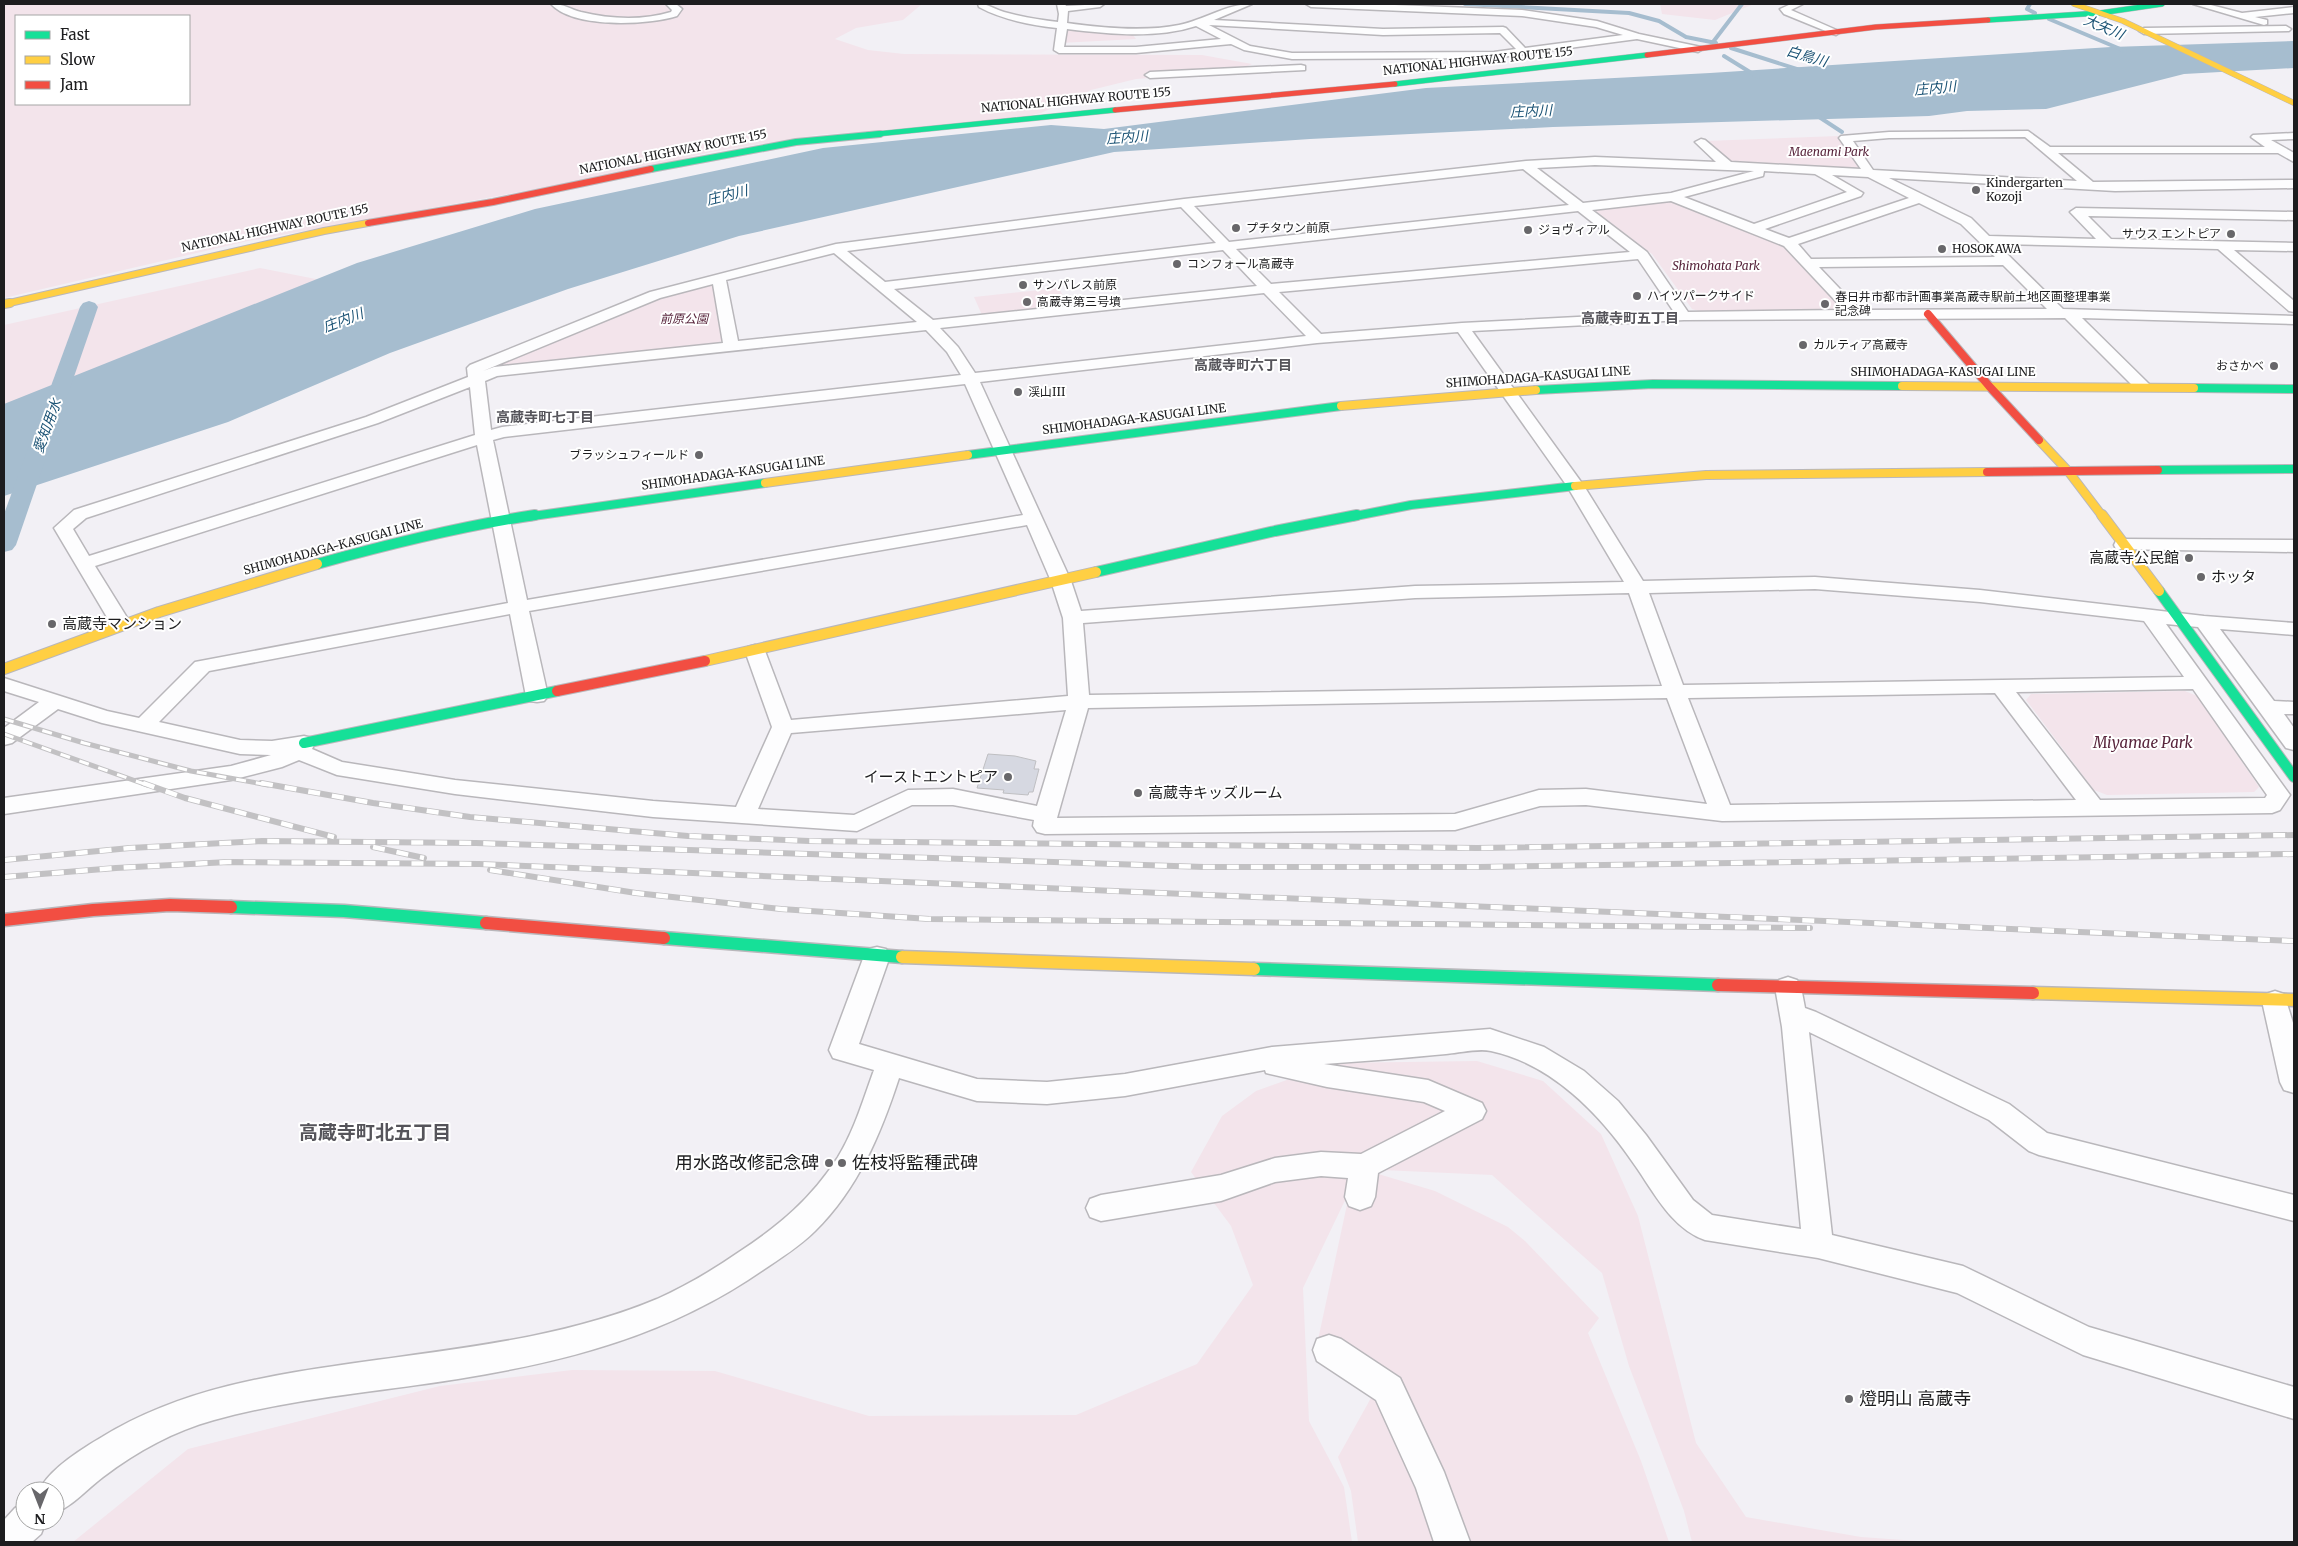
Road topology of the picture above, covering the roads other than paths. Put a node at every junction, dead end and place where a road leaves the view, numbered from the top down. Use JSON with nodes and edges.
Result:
{"nodes":[{"id":1,"x":556,"y":4,"type":"edge"},
{"id":2,"x":670,"y":4,"type":"edge"},
{"id":3,"x":983,"y":4,"type":"edge"},
{"id":4,"x":1100,"y":4,"type":"edge"},
{"id":5,"x":1248,"y":4,"type":"edge"},
{"id":6,"x":1311,"y":4,"type":"edge"},
{"id":7,"x":1799,"y":4,"type":"edge"},
{"id":8,"x":2074,"y":4,"type":"edge"},
{"id":9,"x":2162,"y":4,"type":"edge"},
{"id":10,"x":2198,"y":4,"type":"edge"},
{"id":11,"x":1783,"y":6,"type":"edge"},
{"id":12,"x":1062,"y":7,"type":"edge"},
{"id":13,"x":1521,"y":8,"type":"edge"},
{"id":14,"x":2294,"y":10,"type":"edge"},
{"id":15,"x":1504,"y":12,"type":"junction"},
{"id":16,"x":2100,"y":13,"type":"junction"},
{"id":17,"x":2240,"y":15,"type":"junction"},
{"id":18,"x":1195,"y":22,"type":"junction"},
{"id":19,"x":1063,"y":25,"type":"junction"},
{"id":20,"x":1310,"y":29,"type":"edge"},
{"id":21,"x":2290,"y":29,"type":"edge"},
{"id":22,"x":1503,"y":30,"type":"junction"},
{"id":23,"x":2144,"y":31,"type":"junction"},
{"id":24,"x":1836,"y":32,"type":"junction"},
{"id":25,"x":1637,"y":36,"type":"junction"},
{"id":26,"x":1230,"y":41,"type":"junction"},
{"id":27,"x":1698,"y":49,"type":"junction"},
{"id":28,"x":1523,"y":51,"type":"junction"},
{"id":29,"x":1150,"y":75,"type":"dead end"},
{"id":30,"x":2294,"y":103,"type":"edge"},
{"id":31,"x":2294,"y":136,"type":"edge"},
{"id":32,"x":1701,"y":142,"type":"dead end"},
{"id":33,"x":2049,"y":150,"type":"junction"},
{"id":34,"x":2280,"y":150,"type":"junction"},
{"id":35,"x":2294,"y":158,"type":"edge"},
{"id":36,"x":1526,"y":165,"type":"junction"},
{"id":37,"x":1727,"y":165,"type":"junction"},
{"id":38,"x":1780,"y":167,"type":"junction"},
{"id":39,"x":1812,"y":170,"type":"junction"},
{"id":40,"x":1869,"y":173,"type":"junction"},
{"id":41,"x":2294,"y":184,"type":"edge"},
{"id":42,"x":2090,"y":186,"type":"junction"},
{"id":43,"x":2152,"y":186,"type":"junction"},
{"id":44,"x":1672,"y":197,"type":"junction"},
{"id":45,"x":1920,"y":198,"type":"junction"},
{"id":46,"x":1184,"y":203,"type":"junction"},
{"id":47,"x":1580,"y":207,"type":"junction"},
{"id":48,"x":2186,"y":214,"type":"junction"},
{"id":49,"x":2294,"y":216,"type":"edge"},
{"id":50,"x":1753,"y":230,"type":"junction"},
{"id":51,"x":1986,"y":240,"type":"junction"},
{"id":52,"x":2107,"y":242,"type":"junction"},
{"id":53,"x":1789,"y":243,"type":"junction"},
{"id":54,"x":2221,"y":245,"type":"junction"},
{"id":55,"x":1226,"y":246,"type":"junction"},
{"id":56,"x":2294,"y":247,"type":"edge"},
{"id":57,"x":836,"y":248,"type":"junction"},
{"id":58,"x":1642,"y":255,"type":"junction"},
{"id":59,"x":2006,"y":261,"type":"junction"},
{"id":60,"x":1809,"y":263,"type":"junction"},
{"id":61,"x":719,"y":278,"type":"junction"},
{"id":62,"x":885,"y":286,"type":"junction"},
{"id":63,"x":1266,"y":289,"type":"junction"},
{"id":64,"x":4,"y":304,"type":"edge"},
{"id":65,"x":2294,"y":308,"type":"edge"},
{"id":66,"x":2064,"y":313,"type":"junction"},
{"id":67,"x":1928,"y":314,"type":"junction"},
{"id":68,"x":1856,"y":315,"type":"junction"},
{"id":69,"x":1684,"y":316,"type":"junction"},
{"id":70,"x":2294,"y":320,"type":"edge"},
{"id":71,"x":928,"y":324,"type":"junction"},
{"id":72,"x":1462,"y":327,"type":"junction"},
{"id":73,"x":1317,"y":339,"type":"junction"},
{"id":74,"x":731,"y":346,"type":"junction"},
{"id":75,"x":475,"y":378,"type":"junction"},
{"id":76,"x":971,"y":379,"type":"junction"},
{"id":77,"x":1989,"y":386,"type":"junction"},
{"id":78,"x":2143,"y":387,"type":"junction"},
{"id":79,"x":2294,"y":389,"type":"edge"},
{"id":80,"x":1507,"y":391,"type":"junction"},
{"id":81,"x":484,"y":437,"type":"junction"},
{"id":82,"x":1004,"y":450,"type":"junction"},
{"id":83,"x":2294,"y":469,"type":"edge"},
{"id":84,"x":2068,"y":471,"type":"junction"},
{"id":85,"x":1575,"y":486,"type":"junction"},
{"id":86,"x":1033,"y":519,"type":"junction"},
{"id":87,"x":502,"y":520,"type":"junction"},
{"id":88,"x":2123,"y":545,"type":"junction"},
{"id":89,"x":2294,"y":546,"type":"edge"},
{"id":90,"x":86,"y":563,"type":"junction"},
{"id":91,"x":1061,"y":582,"type":"junction"},
{"id":92,"x":1637,"y":587,"type":"junction"},
{"id":93,"x":519,"y":607,"type":"junction"},
{"id":94,"x":2150,"y":615,"type":"junction"},
{"id":95,"x":1073,"y":618,"type":"junction"},
{"id":96,"x":2180,"y":619,"type":"junction"},
{"id":97,"x":2204,"y":622,"type":"junction"},
{"id":98,"x":121,"y":624,"type":"junction"},
{"id":99,"x":2294,"y":629,"type":"edge"},
{"id":100,"x":756,"y":651,"type":"junction"},
{"id":101,"x":4,"y":669,"type":"edge"},
{"id":102,"x":2197,"y":683,"type":"junction"},
{"id":103,"x":4,"y":684,"type":"edge"},
{"id":104,"x":2000,"y":687,"type":"junction"},
{"id":105,"x":1675,"y":692,"type":"junction"},
{"id":106,"x":537,"y":696,"type":"junction"},
{"id":107,"x":54,"y":701,"type":"junction"},
{"id":108,"x":1079,"y":702,"type":"junction"},
{"id":109,"x":2267,"y":707,"type":"junction"},
{"id":110,"x":2294,"y":708,"type":"edge"},
{"id":111,"x":144,"y":725,"type":"junction"},
{"id":112,"x":784,"y":727,"type":"junction"},
{"id":113,"x":4,"y":738,"type":"edge"},
{"id":114,"x":2294,"y":743,"type":"edge"},
{"id":115,"x":302,"y":748,"type":"junction"},
{"id":116,"x":2294,"y":777,"type":"edge"},
{"id":117,"x":4,"y":806,"type":"edge"},
{"id":118,"x":2093,"y":807,"type":"junction"},
{"id":119,"x":1722,"y":813,"type":"junction"},
{"id":120,"x":744,"y":815,"type":"junction"},
{"id":121,"x":1046,"y":815,"type":"junction"},
{"id":122,"x":4,"y":920,"type":"edge"},
{"id":123,"x":877,"y":956,"type":"junction"},
{"id":124,"x":1788,"y":987,"type":"junction"},
{"id":125,"x":2285,"y":1000,"type":"edge"},
{"id":126,"x":1793,"y":1016,"type":"junction"},
{"id":127,"x":1272,"y":1058,"type":"junction"},
{"id":128,"x":890,"y":1065,"type":"junction"},
{"id":129,"x":2294,"y":1082,"type":"edge"},
{"id":130,"x":1364,"y":1166,"type":"junction"},
{"id":131,"x":1360,"y":1197,"type":"dead end"},
{"id":132,"x":1100,"y":1208,"type":"dead end"},
{"id":133,"x":2294,"y":1208,"type":"edge"},
{"id":134,"x":1818,"y":1245,"type":"junction"},
{"id":135,"x":1329,"y":1350,"type":"dead end"},
{"id":136,"x":2294,"y":1403,"type":"edge"},
{"id":137,"x":65,"y":1487,"type":"edge"},
{"id":138,"x":18,"y":1531,"type":"edge"},
{"id":139,"x":7,"y":1542,"type":"edge"},
{"id":140,"x":1452,"y":1542,"type":"edge"}],
"edges":[{"from":1,"to":2,"type":"street"},
{"from":3,"to":19,"type":"street"},
{"from":4,"to":12,"type":"street"},
{"from":5,"to":18,"type":"street"},
{"from":6,"to":15,"type":"street"},
{"from":7,"to":11,"type":"street"},
{"from":8,"to":16,"type":"main road"},
{"from":9,"to":16,"type":"main road","name":"NATIONAL HIGHWAY ROUTE 155"},
{"from":10,"to":17,"type":"street"},
{"from":11,"to":24,"type":"street"},
{"from":12,"to":19,"type":"street"},
{"from":13,"to":15,"type":"street"},
{"from":13,"to":25,"type":"street"},
{"from":14,"to":17,"type":"street"},
{"from":15,"to":22,"type":"street"},
{"from":16,"to":23,"type":"main road"},
{"from":16,"to":24,"type":"main road","name":"NATIONAL HIGHWAY ROUTE 155"},
{"from":17,"to":21,"type":"street"},
{"from":18,"to":19,"type":"street"},
{"from":18,"to":20,"type":"street"},
{"from":18,"to":26,"type":"street"},
{"from":19,"to":26,"type":"street"},
{"from":20,"to":22,"type":"street"},
{"from":20,"to":26,"type":"street"},
{"from":20,"to":28,"type":"street"},
{"from":21,"to":23,"type":"street"},
{"from":22,"to":28,"type":"street"},
{"from":23,"to":30,"type":"main road"},
{"from":24,"to":27,"type":"main road","name":"NATIONAL HIGHWAY ROUTE 155"},
{"from":25,"to":27,"type":"street"},
{"from":25,"to":28,"type":"street"},
{"from":27,"to":64,"type":"main road","name":"NATIONAL HIGHWAY ROUTE 155"},
{"from":28,"to":29,"type":"street"},
{"from":31,"to":34,"type":"street"},
{"from":32,"to":37,"type":"street"},
{"from":33,"to":34,"type":"street"},
{"from":33,"to":40,"type":"street"},
{"from":33,"to":42,"type":"street"},
{"from":34,"to":35,"type":"street"},
{"from":36,"to":37,"type":"street"},
{"from":36,"to":46,"type":"street"},
{"from":36,"to":47,"type":"street"},
{"from":37,"to":38,"type":"street"},
{"from":38,"to":39,"type":"street"},
{"from":38,"to":44,"type":"street"},
{"from":39,"to":40,"type":"street"},
{"from":39,"to":50,"type":"street"},
{"from":40,"to":42,"type":"street"},
{"from":40,"to":45,"type":"street"},
{"from":41,"to":43,"type":"street"},
{"from":42,"to":43,"type":"street"},
{"from":43,"to":48,"type":"street"},
{"from":44,"to":47,"type":"street"},
{"from":44,"to":50,"type":"street"},
{"from":45,"to":51,"type":"street"},
{"from":45,"to":53,"type":"street"},
{"from":46,"to":55,"type":"street"},
{"from":46,"to":57,"type":"street"},
{"from":47,"to":55,"type":"street"},
{"from":47,"to":58,"type":"street"},
{"from":48,"to":49,"type":"street"},
{"from":48,"to":52,"type":"street"},
{"from":50,"to":53,"type":"street"},
{"from":51,"to":52,"type":"street"},
{"from":51,"to":59,"type":"street"},
{"from":52,"to":54,"type":"street"},
{"from":53,"to":60,"type":"street"},
{"from":54,"to":56,"type":"street"},
{"from":54,"to":65,"type":"street"},
{"from":55,"to":62,"type":"street"},
{"from":55,"to":63,"type":"street"},
{"from":57,"to":61,"type":"street"},
{"from":57,"to":62,"type":"street"},
{"from":58,"to":63,"type":"street"},
{"from":58,"to":69,"type":"street"},
{"from":59,"to":60,"type":"street"},
{"from":59,"to":66,"type":"street"},
{"from":60,"to":68,"type":"street"},
{"from":61,"to":74,"type":"street"},
{"from":61,"to":75,"type":"street"},
{"from":62,"to":71,"type":"street"},
{"from":63,"to":71,"type":"street"},
{"from":63,"to":73,"type":"street"},
{"from":66,"to":67,"type":"street"},
{"from":66,"to":70,"type":"street"},
{"from":66,"to":78,"type":"street"},
{"from":67,"to":68,"type":"street"},
{"from":67,"to":77,"type":"main road"},
{"from":68,"to":69,"type":"street"},
{"from":69,"to":72,"type":"street"},
{"from":71,"to":74,"type":"street"},
{"from":71,"to":76,"type":"street"},
{"from":72,"to":73,"type":"street"},
{"from":72,"to":80,"type":"street"},
{"from":73,"to":76,"type":"street"},
{"from":74,"to":75,"type":"street"},
{"from":75,"to":81,"type":"street"},
{"from":75,"to":90,"type":"street"},
{"from":76,"to":81,"type":"street"},
{"from":76,"to":82,"type":"street"},
{"from":77,"to":78,"type":"main road","name":"SHIMOHADAGA-KASUGAI LINE"},
{"from":77,"to":80,"type":"main road","name":"SHIMOHADAGA-KASUGAI LINE"},
{"from":77,"to":84,"type":"main road"},
{"from":78,"to":79,"type":"main road","name":"SHIMOHADAGA-KASUGAI LINE"},
{"from":80,"to":82,"type":"main road","name":"SHIMOHADAGA-KASUGAI LINE"},
{"from":80,"to":85,"type":"street"},
{"from":81,"to":87,"type":"street"},
{"from":81,"to":90,"type":"street"},
{"from":82,"to":86,"type":"street"},
{"from":82,"to":87,"type":"main road","name":"SHIMOHADAGA-KASUGAI LINE"},
{"from":83,"to":84,"type":"main road"},
{"from":84,"to":85,"type":"main road"},
{"from":84,"to":88,"type":"main road"},
{"from":85,"to":91,"type":"main road"},
{"from":85,"to":92,"type":"street"},
{"from":86,"to":91,"type":"street"},
{"from":86,"to":93,"type":"street"},
{"from":87,"to":93,"type":"street"},
{"from":87,"to":98,"type":"main road","name":"SHIMOHADAGA-KASUGAI LINE"},
{"from":88,"to":89,"type":"street"},
{"from":88,"to":96,"type":"main road"},
{"from":90,"to":98,"type":"street"},
{"from":91,"to":95,"type":"street"},
{"from":91,"to":100,"type":"main road"},
{"from":92,"to":94,"type":"street"},
{"from":92,"to":95,"type":"street"},
{"from":92,"to":105,"type":"street"},
{"from":93,"to":106,"type":"street"},
{"from":93,"to":111,"type":"street"},
{"from":94,"to":96,"type":"street"},
{"from":94,"to":102,"type":"street"},
{"from":95,"to":108,"type":"street"},
{"from":96,"to":97,"type":"street"},
{"from":96,"to":116,"type":"main road"},
{"from":97,"to":99,"type":"street"},
{"from":97,"to":109,"type":"street"},
{"from":98,"to":101,"type":"main road","name":"SHIMOHADAGA-KASUGAI LINE"},
{"from":100,"to":106,"type":"main road"},
{"from":100,"to":112,"type":"street"},
{"from":102,"to":104,"type":"street"},
{"from":102,"to":118,"type":"street"},
{"from":103,"to":107,"type":"street"},
{"from":104,"to":105,"type":"street"},
{"from":104,"to":118,"type":"street"},
{"from":105,"to":108,"type":"street"},
{"from":105,"to":119,"type":"street"},
{"from":106,"to":115,"type":"main road"},
{"from":107,"to":111,"type":"street"},
{"from":107,"to":113,"type":"street"},
{"from":108,"to":112,"type":"street"},
{"from":108,"to":121,"type":"street"},
{"from":109,"to":110,"type":"street"},
{"from":109,"to":114,"type":"street"},
{"from":111,"to":115,"type":"street"},
{"from":112,"to":120,"type":"street"},
{"from":115,"to":117,"type":"street"},
{"from":115,"to":120,"type":"street"},
{"from":118,"to":119,"type":"street"},
{"from":119,"to":121,"type":"street"},
{"from":120,"to":121,"type":"street"},
{"from":122,"to":123,"type":"main road"},
{"from":123,"to":124,"type":"main road"},
{"from":123,"to":128,"type":"street"},
{"from":124,"to":125,"type":"main road"},
{"from":124,"to":126,"type":"street"},
{"from":125,"to":129,"type":"street"},
{"from":126,"to":133,"type":"street"},
{"from":126,"to":134,"type":"street"},
{"from":127,"to":128,"type":"street"},
{"from":127,"to":130,"type":"street"},
{"from":127,"to":134,"type":"street"},
{"from":128,"to":137,"type":"street"},
{"from":130,"to":131,"type":"street"},
{"from":130,"to":132,"type":"street"},
{"from":134,"to":136,"type":"street"},
{"from":135,"to":140,"type":"street"},
{"from":138,"to":139,"type":"street"}]}
